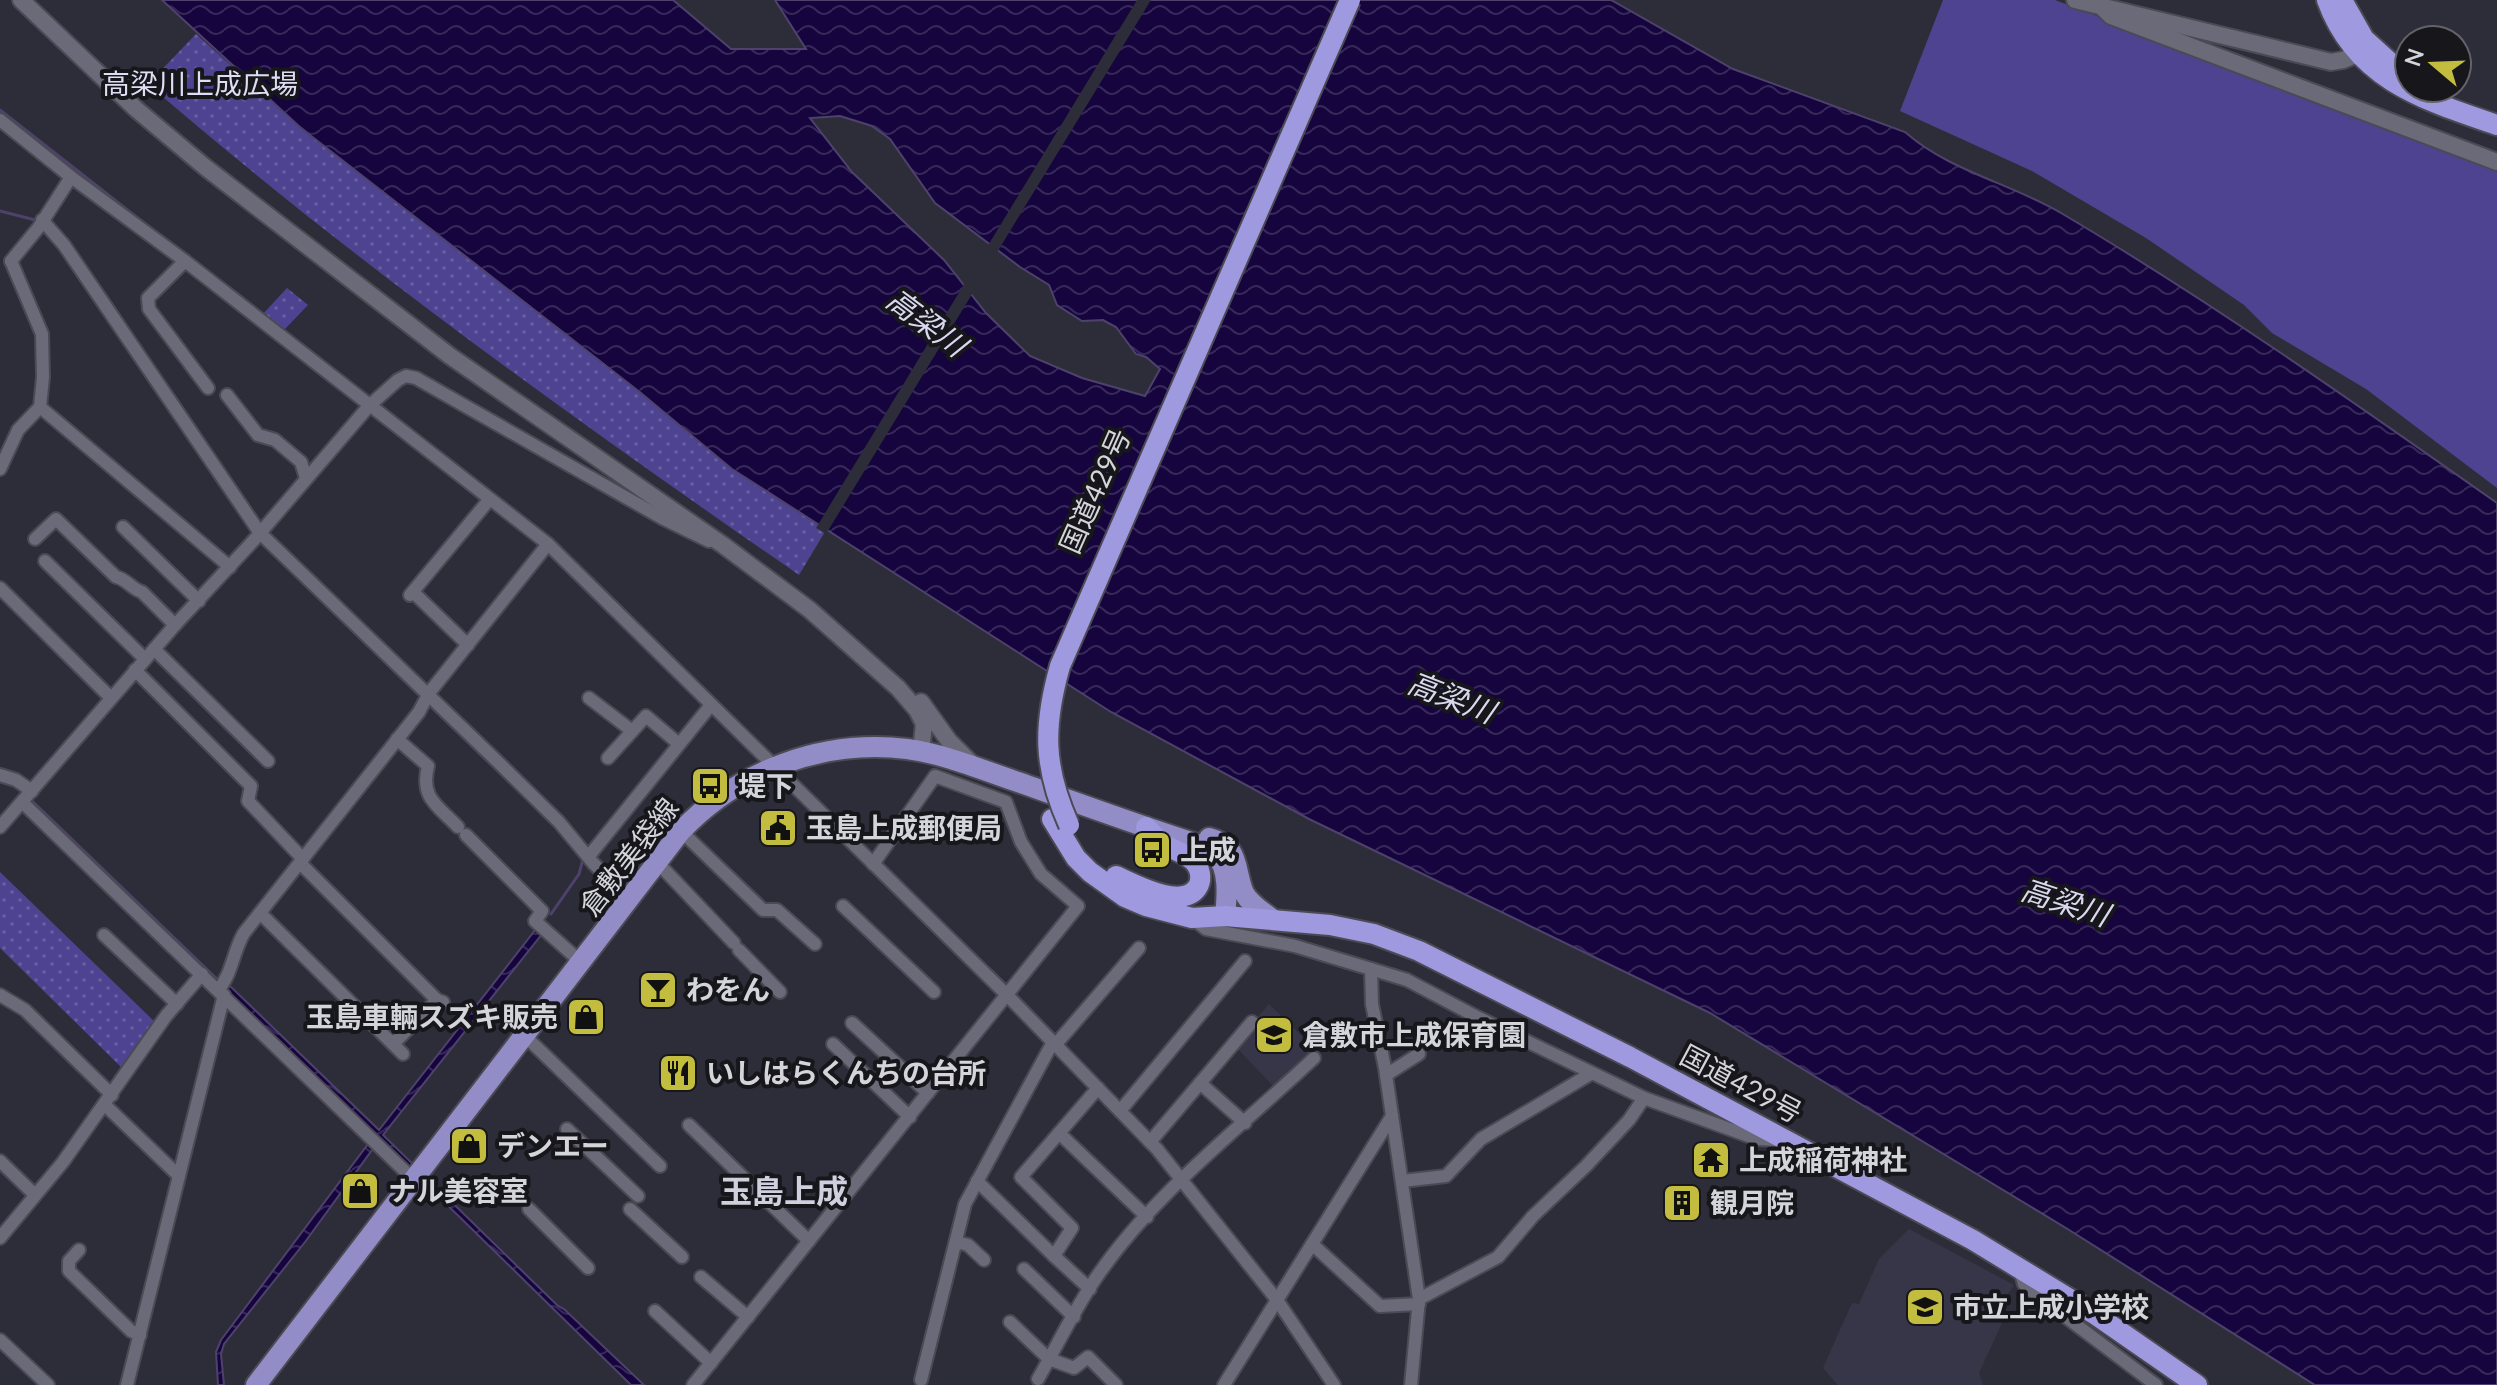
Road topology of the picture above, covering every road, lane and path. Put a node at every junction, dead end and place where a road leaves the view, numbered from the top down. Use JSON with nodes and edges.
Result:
{"nodes":[{"id":1,"x":21,"y":0,"type":"edge"},
{"id":2,"x":1339,"y":0,"type":"edge"},
{"id":3,"x":1350,"y":0,"type":"edge"},
{"id":4,"x":2075,"y":0,"type":"edge"},
{"id":5,"x":2327,"y":0,"type":"edge"},
{"id":6,"x":2342,"y":0,"type":"edge"},
{"id":7,"x":2102,"y":7,"type":"junction"},
{"id":8,"x":2365,"y":51,"type":"junction"},
{"id":9,"x":2393,"y":68,"type":"edge"},
{"id":10,"x":2473,"y":104,"type":"edge"},
{"id":11,"x":2497,"y":113,"type":"edge"},
{"id":12,"x":1,"y":122,"type":"edge"},
{"id":13,"x":2497,"y":125,"type":"edge"},
{"id":14,"x":2497,"y":162,"type":"edge"},
{"id":15,"x":71,"y":177,"type":"junction"},
{"id":16,"x":41,"y":223,"type":"junction"},
{"id":17,"x":5,"y":261,"type":"edge"},
{"id":18,"x":185,"y":261,"type":"junction"},
{"id":19,"x":208,"y":388,"type":"dead end"},
{"id":20,"x":227,"y":395,"type":"dead end"},
{"id":21,"x":369,"y":406,"type":"junction"},
{"id":22,"x":40,"y":407,"type":"junction"},
{"id":23,"x":0,"y":469,"type":"edge"},
{"id":24,"x":306,"y":478,"type":"junction"},
{"id":25,"x":489,"y":500,"type":"junction"},
{"id":26,"x":123,"y":527,"type":"dead end"},
{"id":27,"x":257,"y":537,"type":"junction"},
{"id":28,"x":35,"y":539,"type":"dead end"},
{"id":29,"x":548,"y":544,"type":"junction"},
{"id":30,"x":723,"y":545,"type":"junction"},
{"id":31,"x":45,"y":561,"type":"dead end"},
{"id":32,"x":230,"y":567,"type":"junction"},
{"id":33,"x":0,"y":588,"type":"edge"},
{"id":34,"x":199,"y":601,"type":"junction"},
{"id":35,"x":175,"y":625,"type":"junction"},
{"id":36,"x":468,"y":645,"type":"junction"},
{"id":37,"x":154,"y":649,"type":"junction"},
{"id":38,"x":145,"y":659,"type":"junction"},
{"id":39,"x":872,"y":665,"type":"junction"},
{"id":40,"x":135,"y":670,"type":"junction"},
{"id":41,"x":111,"y":698,"type":"junction"},
{"id":42,"x":589,"y":698,"type":"dead end"},
{"id":43,"x":425,"y":700,"type":"junction"},
{"id":44,"x":711,"y":705,"type":"junction"},
{"id":45,"x":631,"y":730,"type":"junction"},
{"id":46,"x":397,"y":739,"type":"junction"},
{"id":47,"x":679,"y":744,"type":"junction"},
{"id":48,"x":921,"y":751,"type":"junction"},
{"id":49,"x":608,"y":758,"type":"dead end"},
{"id":50,"x":268,"y":761,"type":"dead end"},
{"id":51,"x":774,"y":766,"type":"junction"},
{"id":52,"x":975,"y":767,"type":"junction"},
{"id":53,"x":0,"y":775,"type":"edge"},
{"id":54,"x":27,"y":796,"type":"junction"},
{"id":55,"x":1060,"y":822,"type":"junction"},
{"id":56,"x":0,"y":827,"type":"edge"},
{"id":57,"x":1146,"y":827,"type":"junction"},
{"id":58,"x":681,"y":831,"type":"junction"},
{"id":59,"x":1169,"y":835,"type":"junction"},
{"id":60,"x":589,"y":856,"type":"junction"},
{"id":61,"x":876,"y":860,"type":"junction"},
{"id":62,"x":302,"y":861,"type":"junction"},
{"id":63,"x":657,"y":862,"type":"junction"},
{"id":64,"x":1116,"y":876,"type":"junction"},
{"id":65,"x":630,"y":900,"type":"junction"},
{"id":66,"x":843,"y":906,"type":"dead end"},
{"id":67,"x":260,"y":913,"type":"junction"},
{"id":68,"x":1225,"y":916,"type":"junction"},
{"id":69,"x":1192,"y":918,"type":"junction"},
{"id":70,"x":1272,"y":919,"type":"junction"},
{"id":71,"x":104,"y":935,"type":"dead end"},
{"id":72,"x":815,"y":944,"type":"dead end"},
{"id":73,"x":1139,"y":948,"type":"dead end"},
{"id":74,"x":1245,"y":961,"type":"dead end"},
{"id":75,"x":582,"y":963,"type":"junction"},
{"id":76,"x":1371,"y":969,"type":"junction"},
{"id":77,"x":202,"y":974,"type":"junction"},
{"id":78,"x":222,"y":989,"type":"junction"},
{"id":79,"x":780,"y":992,"type":"dead end"},
{"id":80,"x":934,"y":992,"type":"dead end"},
{"id":81,"x":0,"y":995,"type":"edge"},
{"id":82,"x":1007,"y":995,"type":"junction"},
{"id":83,"x":177,"y":1004,"type":"junction"},
{"id":84,"x":1252,"y":1022,"type":"dead end"},
{"id":85,"x":852,"y":1023,"type":"dead end"},
{"id":86,"x":525,"y":1036,"type":"junction"},
{"id":87,"x":1055,"y":1043,"type":"junction"},
{"id":88,"x":833,"y":1044,"type":"dead end"},
{"id":89,"x":1419,"y":1054,"type":"dead end"},
{"id":90,"x":1314,"y":1058,"type":"dead end"},
{"id":91,"x":1592,"y":1073,"type":"junction"},
{"id":92,"x":1386,"y":1075,"type":"junction"},
{"id":93,"x":1200,"y":1083,"type":"junction"},
{"id":94,"x":1098,"y":1088,"type":"junction"},
{"id":95,"x":928,"y":1093,"type":"junction"},
{"id":96,"x":1644,"y":1098,"type":"junction"},
{"id":97,"x":108,"y":1100,"type":"junction"},
{"id":98,"x":1120,"y":1111,"type":"junction"},
{"id":99,"x":1392,"y":1116,"type":"junction"},
{"id":100,"x":910,"y":1117,"type":"junction"},
{"id":101,"x":1245,"y":1123,"type":"junction"},
{"id":102,"x":689,"y":1125,"type":"dead end"},
{"id":103,"x":567,"y":1129,"type":"dead end"},
{"id":104,"x":1059,"y":1133,"type":"junction"},
{"id":105,"x":1784,"y":1139,"type":"junction"},
{"id":106,"x":1150,"y":1142,"type":"junction"},
{"id":107,"x":0,"y":1161,"type":"edge"},
{"id":108,"x":660,"y":1166,"type":"dead end"},
{"id":109,"x":179,"y":1176,"type":"junction"},
{"id":110,"x":412,"y":1178,"type":"junction"},
{"id":111,"x":1182,"y":1179,"type":"junction"},
{"id":112,"x":1402,"y":1181,"type":"junction"},
{"id":113,"x":980,"y":1184,"type":"junction"},
{"id":114,"x":35,"y":1195,"type":"junction"},
{"id":115,"x":638,"y":1196,"type":"dead end"},
{"id":116,"x":529,"y":1209,"type":"dead end"},
{"id":117,"x":630,"y":1209,"type":"dead end"},
{"id":118,"x":1147,"y":1217,"type":"junction"},
{"id":119,"x":0,"y":1238,"type":"edge"},
{"id":120,"x":809,"y":1241,"type":"junction"},
{"id":121,"x":959,"y":1243,"type":"junction"},
{"id":122,"x":1312,"y":1244,"type":"junction"},
{"id":123,"x":79,"y":1250,"type":"dead end"},
{"id":124,"x":1054,"y":1256,"type":"junction"},
{"id":125,"x":682,"y":1257,"type":"dead end"},
{"id":126,"x":984,"y":1260,"type":"dead end"},
{"id":127,"x":2020,"y":1267,"type":"junction"},
{"id":128,"x":588,"y":1268,"type":"dead end"},
{"id":129,"x":1024,"y":1269,"type":"dead end"},
{"id":130,"x":701,"y":1277,"type":"dead end"},
{"id":131,"x":1090,"y":1289,"type":"junction"},
{"id":132,"x":1277,"y":1300,"type":"junction"},
{"id":133,"x":1419,"y":1302,"type":"junction"},
{"id":134,"x":655,"y":1311,"type":"dead end"},
{"id":135,"x":748,"y":1317,"type":"junction"},
{"id":136,"x":1074,"y":1317,"type":"junction"},
{"id":137,"x":1010,"y":1322,"type":"dead end"},
{"id":138,"x":140,"y":1335,"type":"junction"},
{"id":139,"x":0,"y":1340,"type":"edge"},
{"id":140,"x":1049,"y":1359,"type":"junction"},
{"id":141,"x":711,"y":1363,"type":"junction"},
{"id":142,"x":1038,"y":1379,"type":"dead end"},
{"id":143,"x":921,"y":1380,"type":"dead end"},
{"id":144,"x":48,"y":1385,"type":"edge"},
{"id":145,"x":127,"y":1385,"type":"edge"},
{"id":146,"x":256,"y":1385,"type":"edge"},
{"id":147,"x":693,"y":1385,"type":"edge"},
{"id":148,"x":1116,"y":1385,"type":"edge"},
{"id":149,"x":1224,"y":1385,"type":"edge"},
{"id":150,"x":1334,"y":1385,"type":"edge"},
{"id":151,"x":1411,"y":1385,"type":"edge"},
{"id":152,"x":2156,"y":1385,"type":"edge"},
{"id":153,"x":2197,"y":1385,"type":"edge"}],
"edges":[{"from":1,"to":30,"type":"street"},
{"from":2,"to":55,"type":"highway","name":"国道429号"},
{"from":3,"to":55,"type":"highway","name":"国道429号","bridge":true},
{"from":4,"to":7,"type":"street"},
{"from":5,"to":8,"type":"highway"},
{"from":6,"to":8,"type":"highway"},
{"from":7,"to":8,"type":"street"},
{"from":7,"to":14,"type":"street"},
{"from":8,"to":9,"type":"highway"},
{"from":8,"to":13,"type":"highway"},
{"from":10,"to":11,"type":"highway"},
{"from":12,"to":15,"type":"street"},
{"from":15,"to":16,"type":"street"},
{"from":15,"to":18,"type":"street"},
{"from":16,"to":17,"type":"street"},
{"from":16,"to":27,"type":"street"},
{"from":17,"to":22,"type":"street"},
{"from":18,"to":19,"type":"street"},
{"from":18,"to":21,"type":"street"},
{"from":20,"to":24,"type":"street"},
{"from":21,"to":24,"type":"street"},
{"from":21,"to":25,"type":"street"},
{"from":21,"to":30,"type":"street"},
{"from":22,"to":23,"type":"street"},
{"from":22,"to":32,"type":"street"},
{"from":24,"to":27,"type":"street"},
{"from":25,"to":29,"type":"street"},
{"from":25,"to":36,"type":"street"},
{"from":26,"to":34,"type":"street"},
{"from":27,"to":32,"type":"street"},
{"from":27,"to":43,"type":"street"},
{"from":28,"to":35,"type":"street"},
{"from":29,"to":36,"type":"street"},
{"from":29,"to":44,"type":"street"},
{"from":30,"to":39,"type":"street"},
{"from":31,"to":38,"type":"street"},
{"from":32,"to":34,"type":"street"},
{"from":33,"to":41,"type":"street"},
{"from":34,"to":35,"type":"street"},
{"from":35,"to":37,"type":"street"},
{"from":36,"to":43,"type":"street"},
{"from":37,"to":38,"type":"street"},
{"from":37,"to":50,"type":"street"},
{"from":38,"to":40,"type":"street"},
{"from":39,"to":48,"type":"street"},
{"from":39,"to":52,"type":"street"},
{"from":40,"to":41,"type":"street"},
{"from":40,"to":62,"type":"street"},
{"from":41,"to":54,"type":"street"},
{"from":42,"to":45,"type":"street"},
{"from":43,"to":46,"type":"street"},
{"from":43,"to":60,"type":"street"},
{"from":44,"to":47,"type":"street"},
{"from":44,"to":51,"type":"street"},
{"from":45,"to":47,"type":"street"},
{"from":45,"to":49,"type":"street"},
{"from":46,"to":62,"type":"street"},
{"from":46,"to":75,"type":"street"},
{"from":47,"to":60,"type":"street"},
{"from":48,"to":51,"type":"main road","name":"倉敷美袋線"},
{"from":48,"to":52,"type":"main road","name":"倉敷美袋線"},
{"from":51,"to":58,"type":"main road","name":"倉敷美袋線"},
{"from":51,"to":61,"type":"street"},
{"from":52,"to":57,"type":"main road","name":"倉敷美袋線"},
{"from":53,"to":54,"type":"street"},
{"from":54,"to":56,"type":"street"},
{"from":54,"to":77,"type":"street"},
{"from":55,"to":64,"type":"highway","name":"国道429号"},
{"from":55,"to":69,"type":"highway","name":"国道429号"},
{"from":57,"to":59,"type":"main road","name":"倉敷美袋線"},
{"from":57,"to":64,"type":"highway"},
{"from":58,"to":63,"type":"main road","name":"倉敷美袋線"},
{"from":58,"to":72,"type":"street"},
{"from":59,"to":68,"type":"main road","name":"倉敷美袋線"},
{"from":59,"to":70,"type":"main road"},
{"from":60,"to":65,"type":"street"},
{"from":61,"to":82,"type":"street"},
{"from":61,"to":82,"type":"street"},
{"from":62,"to":67,"type":"street"},
{"from":62,"to":67,"type":"street"},
{"from":63,"to":65,"type":"main road","name":"倉敷美袋線"},
{"from":63,"to":79,"type":"street"},
{"from":64,"to":68,"type":"highway","name":"国道429号"},
{"from":65,"to":75,"type":"main road","name":"倉敷美袋線"},
{"from":66,"to":80,"type":"street"},
{"from":67,"to":78,"type":"street"},
{"from":68,"to":69,"type":"highway","name":"国道429号"},
{"from":68,"to":70,"type":"highway","name":"国道429号"},
{"from":69,"to":76,"type":"street"},
{"from":70,"to":105,"type":"highway","name":"国道429号"},
{"from":71,"to":83,"type":"street"},
{"from":73,"to":87,"type":"street"},
{"from":74,"to":98,"type":"street"},
{"from":75,"to":86,"type":"main road","name":"倉敷美袋線"},
{"from":76,"to":91,"type":"street"},
{"from":76,"to":92,"type":"street"},
{"from":77,"to":78,"type":"street"},
{"from":77,"to":83,"type":"street"},
{"from":78,"to":109,"type":"street"},
{"from":78,"to":110,"type":"street"},
{"from":81,"to":97,"type":"street"},
{"from":82,"to":87,"type":"street"},
{"from":82,"to":95,"type":"street"},
{"from":83,"to":97,"type":"street"},
{"from":84,"to":93,"type":"street"},
{"from":85,"to":95,"type":"street"},
{"from":86,"to":108,"type":"street"},
{"from":86,"to":110,"type":"main road","name":"倉敷美袋線"},
{"from":87,"to":94,"type":"street"},
{"from":87,"to":113,"type":"street"},
{"from":88,"to":100,"type":"street"},
{"from":89,"to":92,"type":"street"},
{"from":90,"to":101,"type":"street"},
{"from":91,"to":96,"type":"street"},
{"from":91,"to":112,"type":"street"},
{"from":92,"to":99,"type":"street"},
{"from":93,"to":101,"type":"street"},
{"from":93,"to":106,"type":"street"},
{"from":94,"to":98,"type":"street"},
{"from":94,"to":104,"type":"street"},
{"from":95,"to":100,"type":"street"},
{"from":96,"to":105,"type":"street"},
{"from":96,"to":133,"type":"street"},
{"from":97,"to":109,"type":"street"},
{"from":97,"to":114,"type":"street"},
{"from":98,"to":106,"type":"street"},
{"from":99,"to":112,"type":"street"},
{"from":99,"to":122,"type":"street"},
{"from":100,"to":120,"type":"street"},
{"from":101,"to":111,"type":"street"},
{"from":102,"to":120,"type":"street"},
{"from":103,"to":115,"type":"street"},
{"from":104,"to":118,"type":"street"},
{"from":104,"to":124,"type":"street"},
{"from":105,"to":127,"type":"highway","name":"国道429号"},
{"from":106,"to":111,"type":"street"},
{"from":107,"to":114,"type":"street"},
{"from":109,"to":138,"type":"street"},
{"from":110,"to":146,"type":"main road","name":"倉敷美袋線"},
{"from":111,"to":118,"type":"street"},
{"from":111,"to":132,"type":"street"},
{"from":112,"to":133,"type":"street"},
{"from":113,"to":121,"type":"street"},
{"from":113,"to":124,"type":"street"},
{"from":114,"to":119,"type":"street"},
{"from":116,"to":128,"type":"street"},
{"from":117,"to":125,"type":"street"},
{"from":118,"to":131,"type":"street"},
{"from":120,"to":135,"type":"street"},
{"from":121,"to":126,"type":"street"},
{"from":121,"to":143,"type":"street"},
{"from":122,"to":132,"type":"street"},
{"from":122,"to":133,"type":"street"},
{"from":123,"to":138,"type":"street"},
{"from":124,"to":131,"type":"street"},
{"from":127,"to":152,"type":"street"},
{"from":127,"to":153,"type":"highway","name":"国道429号"},
{"from":129,"to":136,"type":"street"},
{"from":130,"to":135,"type":"street"},
{"from":131,"to":136,"type":"street"},
{"from":132,"to":149,"type":"street"},
{"from":132,"to":150,"type":"street"},
{"from":133,"to":151,"type":"street"},
{"from":134,"to":141,"type":"street"},
{"from":135,"to":141,"type":"street"},
{"from":136,"to":140,"type":"street"},
{"from":137,"to":140,"type":"street"},
{"from":138,"to":145,"type":"street"},
{"from":139,"to":144,"type":"street"},
{"from":140,"to":142,"type":"street"},
{"from":140,"to":148,"type":"street"},
{"from":141,"to":147,"type":"street"}]}
